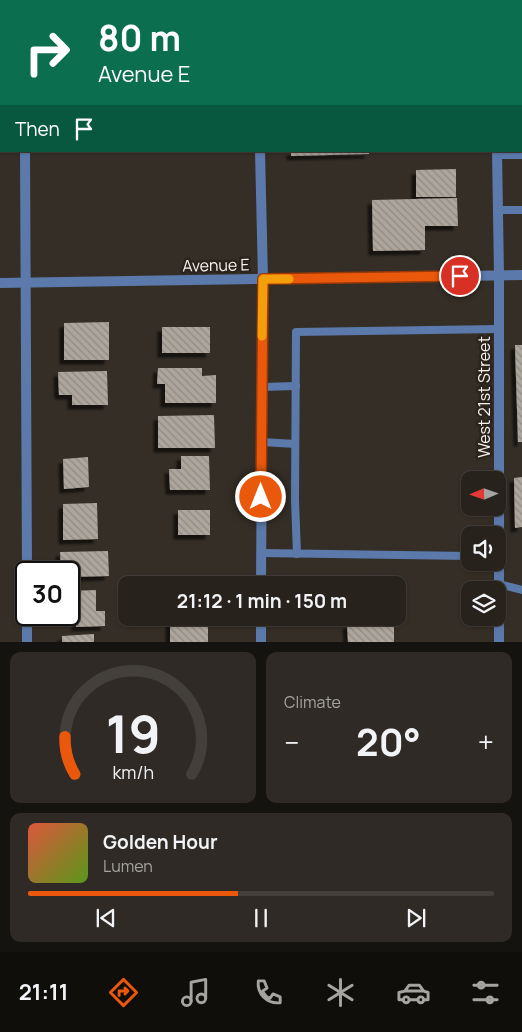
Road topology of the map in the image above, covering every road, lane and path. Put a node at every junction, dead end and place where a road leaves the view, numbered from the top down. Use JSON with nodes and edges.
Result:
{"nodes":[{"id":1,"x":25,"y":152,"type":"edge"},
{"id":2,"x":260,"y":152,"type":"edge"},
{"id":3,"x":497,"y":153,"type":"edge"},
{"id":4,"x":522,"y":155,"type":"edge"},
{"id":5,"x":498,"y":210,"type":"junction"},
{"id":6,"x":522,"y":210,"type":"edge"},
{"id":7,"x":499,"y":275,"type":"junction"},
{"id":8,"x":522,"y":275,"type":"edge"},
{"id":9,"x":263,"y":279,"type":"junction"},
{"id":10,"x":27,"y":283,"type":"junction"},
{"id":11,"x":0,"y":284,"type":"edge"},
{"id":12,"x":499,"y":330,"type":"junction"},
{"id":13,"x":296,"y":386,"type":"junction"},
{"id":14,"x":262,"y":387,"type":"junction"},
{"id":15,"x":262,"y":442,"type":"junction"},
{"id":16,"x":295,"y":444,"type":"junction"},
{"id":17,"x":498,"y":526,"type":"edge"},
{"id":18,"x":261,"y":553,"type":"junction"},
{"id":19,"x":297,"y":554,"type":"junction"},
{"id":20,"x":461,"y":556,"type":"edge"},
{"id":21,"x":27,"y":561,"type":"edge"},
{"id":22,"x":261,"y":576,"type":"edge"},
{"id":23,"x":506,"y":586,"type":"edge"},
{"id":24,"x":522,"y":590,"type":"edge"},
{"id":25,"x":27,"y":626,"type":"edge"},
{"id":26,"x":261,"y":626,"type":"edge"},
{"id":27,"x":499,"y":626,"type":"edge"},
{"id":28,"x":27,"y":642,"type":"edge"},
{"id":29,"x":261,"y":642,"type":"edge"},
{"id":30,"x":499,"y":642,"type":"edge"}],
"edges":[{"from":1,"to":10,"type":"street"},
{"from":2,"to":9,"type":"street"},
{"from":3,"to":4,"type":"lane"},
{"from":3,"to":5,"type":"street","name":"West 21st Street"},
{"from":5,"to":6,"type":"lane"},
{"from":5,"to":7,"type":"street","name":"West 21st Street"},
{"from":7,"to":8,"type":"street","name":"Avenue E"},
{"from":7,"to":9,"type":"street","name":"Avenue E"},
{"from":7,"to":12,"type":"street","name":"West 21st Street"},
{"from":9,"to":10,"type":"street","name":"Avenue E"},
{"from":9,"to":14,"type":"street"},
{"from":10,"to":11,"type":"street","name":"Avenue E"},
{"from":10,"to":21,"type":"street"},
{"from":12,"to":13,"type":"lane"},
{"from":12,"to":17,"type":"street","name":"West 21st Street"},
{"from":13,"to":14,"type":"lane"},
{"from":13,"to":16,"type":"lane"},
{"from":14,"to":15,"type":"street"},
{"from":15,"to":16,"type":"lane"},
{"from":15,"to":18,"type":"street"},
{"from":16,"to":19,"type":"lane"},
{"from":18,"to":19,"type":"lane"},
{"from":18,"to":22,"type":"street"},
{"from":19,"to":20,"type":"lane"},
{"from":23,"to":24,"type":"lane"},
{"from":25,"to":28,"type":"street"},
{"from":26,"to":29,"type":"street"},
{"from":27,"to":30,"type":"street","name":"West 21st Street"}]}
